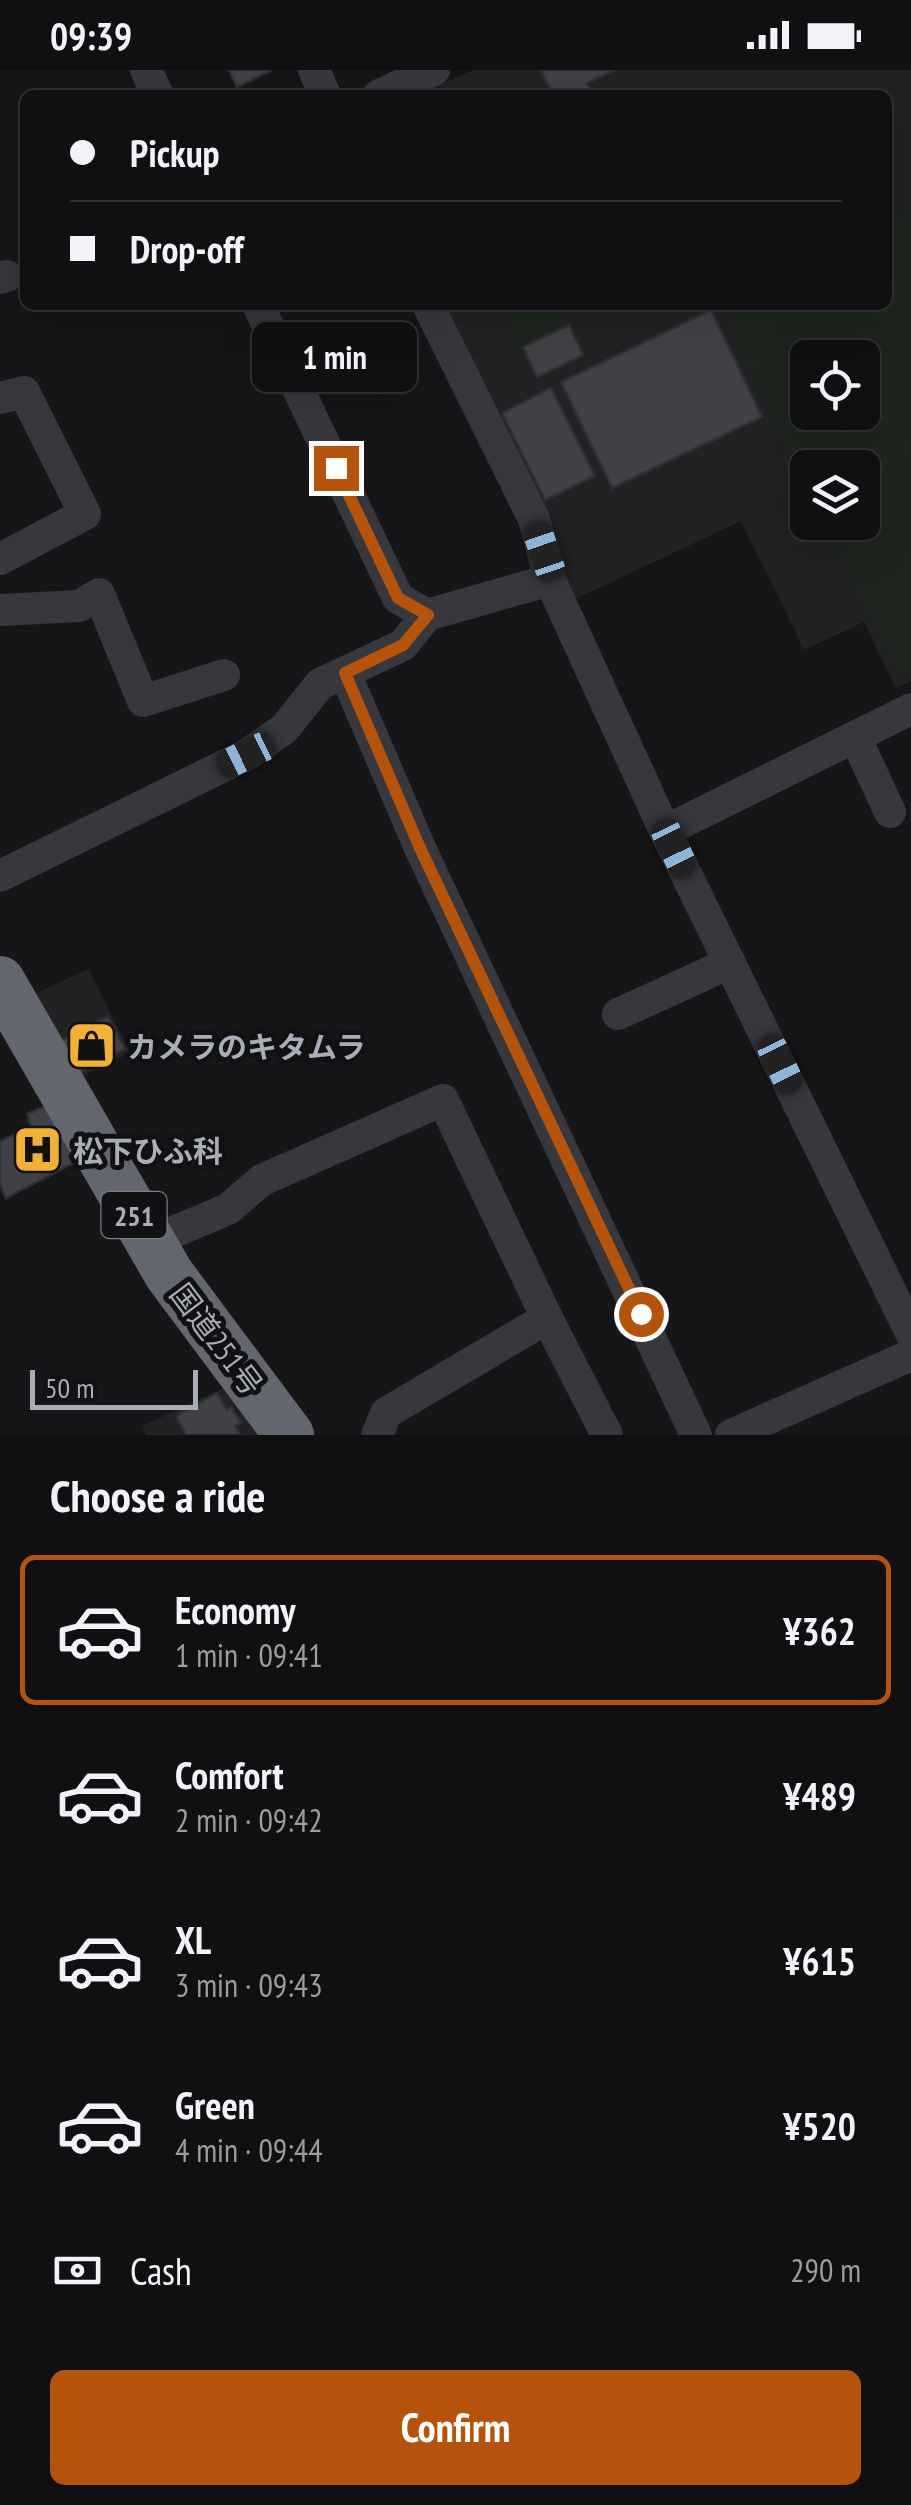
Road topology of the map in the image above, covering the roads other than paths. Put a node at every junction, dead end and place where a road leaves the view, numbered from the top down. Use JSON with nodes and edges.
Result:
{"nodes":[{"id":1,"x":434,"y":70,"type":"edge"},
{"id":2,"x":390,"y":90,"type":"edge"},
{"id":3,"x":260,"y":310,"type":"edge"},
{"id":4,"x":430,"y":310,"type":"edge"},
{"id":5,"x":0,"y":398,"type":"edge"},
{"id":6,"x":0,"y":559,"type":"edge"},
{"id":7,"x":550,"y":580,"type":"junction"},
{"id":8,"x":0,"y":610,"type":"edge"},
{"id":9,"x":428,"y":615,"type":"junction"},
{"id":10,"x":345,"y":673,"type":"junction"},
{"id":11,"x":224,"y":675,"type":"dead end"},
{"id":12,"x":911,"y":709,"type":"edge"},
{"id":13,"x":854,"y":737,"type":"junction"},
{"id":14,"x":890,"y":812,"type":"dead end"},
{"id":15,"x":665,"y":832,"type":"junction"},
{"id":16,"x":0,"y":876,"type":"edge"},
{"id":17,"x":730,"y":964,"type":"junction"},
{"id":18,"x":0,"y":981,"type":"edge"},
{"id":19,"x":618,"y":1014,"type":"dead end"},
{"id":20,"x":150,"y":1242,"type":"junction"},
{"id":21,"x":547,"y":1318,"type":"junction"},
{"id":22,"x":911,"y":1331,"type":"edge"},
{"id":23,"x":911,"y":1355,"type":"edge"},
{"id":24,"x":288,"y":1435,"type":"edge"},
{"id":25,"x":377,"y":1435,"type":"edge"},
{"id":26,"x":606,"y":1435,"type":"edge"},
{"id":27,"x":696,"y":1435,"type":"edge"},
{"id":28,"x":731,"y":1435,"type":"edge"}],
"edges":[{"from":1,"to":2,"type":"street"},
{"from":3,"to":9,"type":"street"},
{"from":4,"to":7,"type":"street"},
{"from":5,"to":6,"type":"street"},
{"from":7,"to":9,"type":"street"},
{"from":7,"to":15,"type":"street"},
{"from":8,"to":11,"type":"street"},
{"from":9,"to":10,"type":"street"},
{"from":10,"to":16,"type":"street"},
{"from":10,"to":27,"type":"street"},
{"from":12,"to":13,"type":"street"},
{"from":13,"to":14,"type":"street"},
{"from":13,"to":15,"type":"street"},
{"from":15,"to":17,"type":"street"},
{"from":17,"to":19,"type":"street"},
{"from":17,"to":22,"type":"street"},
{"from":18,"to":20,"type":"highway","name":"国道251号","number":"251"},
{"from":20,"to":21,"type":"street"},
{"from":20,"to":24,"type":"highway","name":"国道251号","number":"251"},
{"from":21,"to":25,"type":"street"},
{"from":21,"to":26,"type":"street"},
{"from":23,"to":28,"type":"street"}]}
